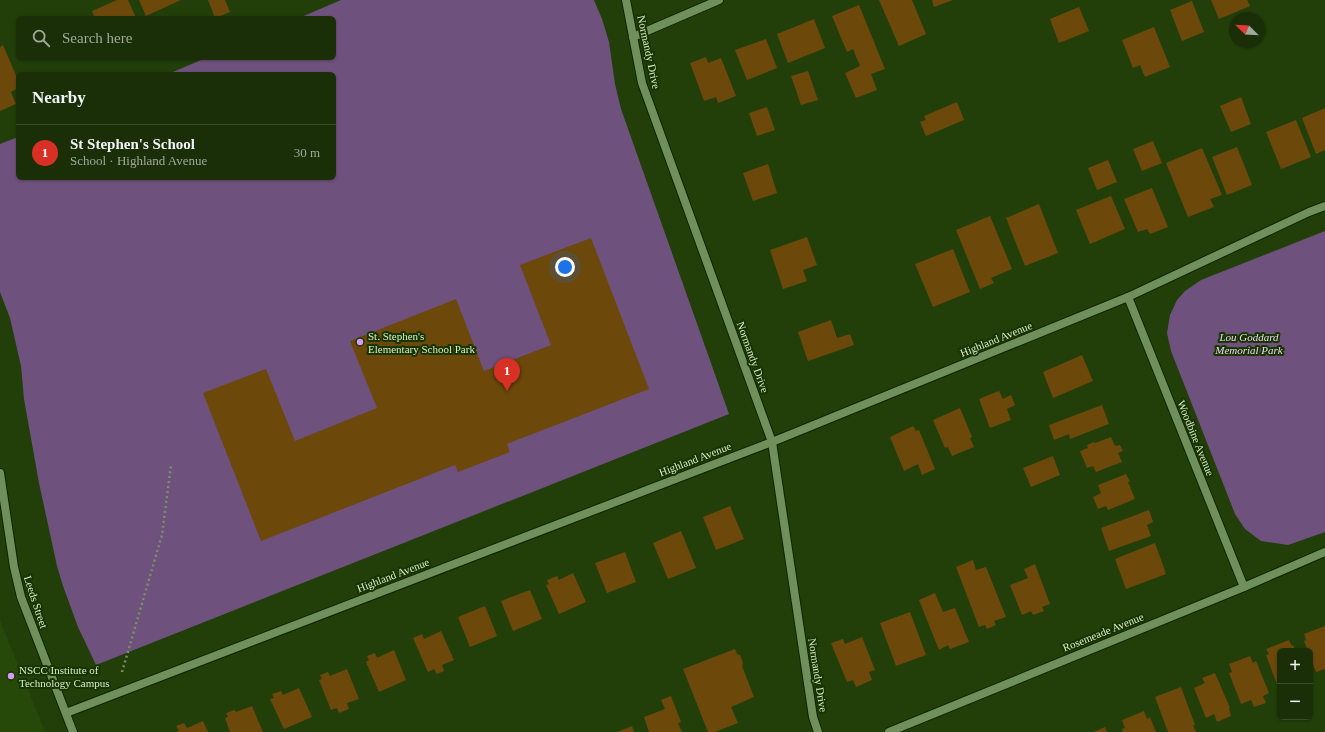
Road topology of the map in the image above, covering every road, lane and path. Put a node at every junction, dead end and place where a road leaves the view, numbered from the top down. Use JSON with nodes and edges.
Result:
{"nodes":[{"id":1,"x":626,"y":0,"type":"edge"},
{"id":2,"x":719,"y":0,"type":"edge"},
{"id":3,"x":633,"y":37,"type":"junction"},
{"id":4,"x":1325,"y":206,"type":"edge"},
{"id":5,"x":1128,"y":297,"type":"junction"},
{"id":6,"x":772,"y":442,"type":"junction"},
{"id":7,"x":171,"y":465,"type":"dead end"},
{"id":8,"x":0,"y":474,"type":"edge"},
{"id":9,"x":1325,"y":552,"type":"edge"},
{"id":10,"x":1244,"y":587,"type":"junction"},
{"id":11,"x":116,"y":693,"type":"junction"},
{"id":12,"x":66,"y":713,"type":"junction"},
{"id":13,"x":73,"y":732,"type":"edge"},
{"id":14,"x":818,"y":732,"type":"edge"},
{"id":15,"x":889,"y":732,"type":"edge"}],
"edges":[{"from":1,"to":3,"type":"street","name":"Normandy Drive"},
{"from":2,"to":3,"type":"street"},
{"from":3,"to":6,"type":"street","name":"Normandy Drive"},
{"from":4,"to":5,"type":"street","name":"Highland Avenue"},
{"from":5,"to":6,"type":"street","name":"Highland Avenue"},
{"from":5,"to":10,"type":"street","name":"Woodbine Avenue"},
{"from":6,"to":11,"type":"street","name":"Highland Avenue"},
{"from":6,"to":14,"type":"street","name":"Normandy Drive"},
{"from":7,"to":11,"type":"path"},
{"from":8,"to":12,"type":"street","name":"Leeds Street"},
{"from":9,"to":10,"type":"street","name":"Rosemeade Avenue"},
{"from":10,"to":15,"type":"street","name":"Rosemeade Avenue"},
{"from":11,"to":12,"type":"street","name":"Highland Avenue"},
{"from":12,"to":13,"type":"street","name":"Leeds Street"}]}
